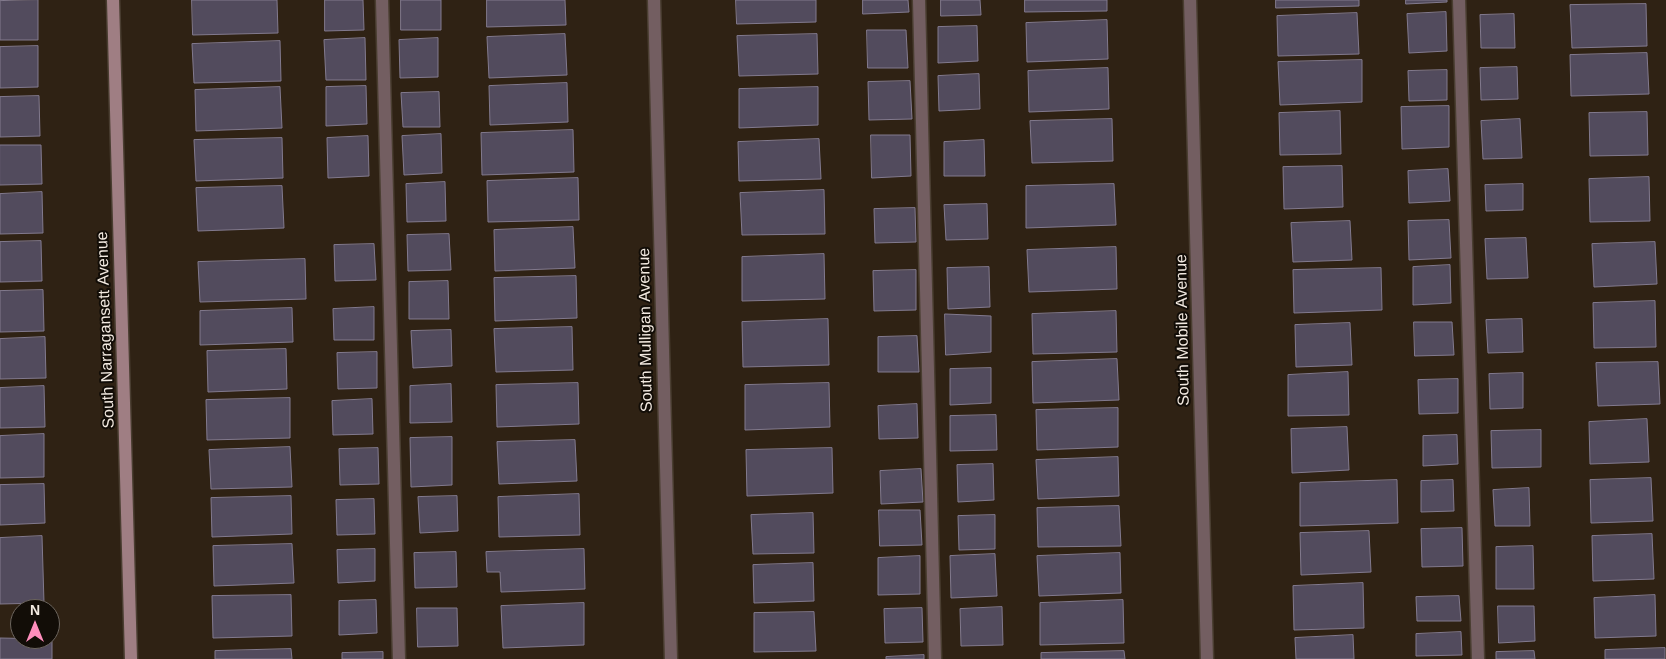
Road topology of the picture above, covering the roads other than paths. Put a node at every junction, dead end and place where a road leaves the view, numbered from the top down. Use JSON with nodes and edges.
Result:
{"nodes":[{"id":1,"x":113,"y":0,"type":"edge"},
{"id":2,"x":382,"y":0,"type":"edge"},
{"id":3,"x":654,"y":0,"type":"edge"},
{"id":4,"x":919,"y":0,"type":"edge"},
{"id":5,"x":1190,"y":0,"type":"edge"},
{"id":6,"x":1459,"y":0,"type":"edge"},
{"id":7,"x":131,"y":659,"type":"edge"},
{"id":8,"x":400,"y":659,"type":"edge"},
{"id":9,"x":670,"y":659,"type":"edge"},
{"id":10,"x":936,"y":659,"type":"edge"},
{"id":11,"x":1207,"y":659,"type":"edge"},
{"id":12,"x":1478,"y":659,"type":"edge"}],
"edges":[{"from":1,"to":7,"type":"street","name":"South Narragansett Avenue"},
{"from":2,"to":8,"type":"street"},
{"from":3,"to":9,"type":"street","name":"South Mulligan Avenue"},
{"from":4,"to":10,"type":"street"},
{"from":5,"to":11,"type":"street","name":"South Mobile Avenue"},
{"from":6,"to":12,"type":"street"}]}
